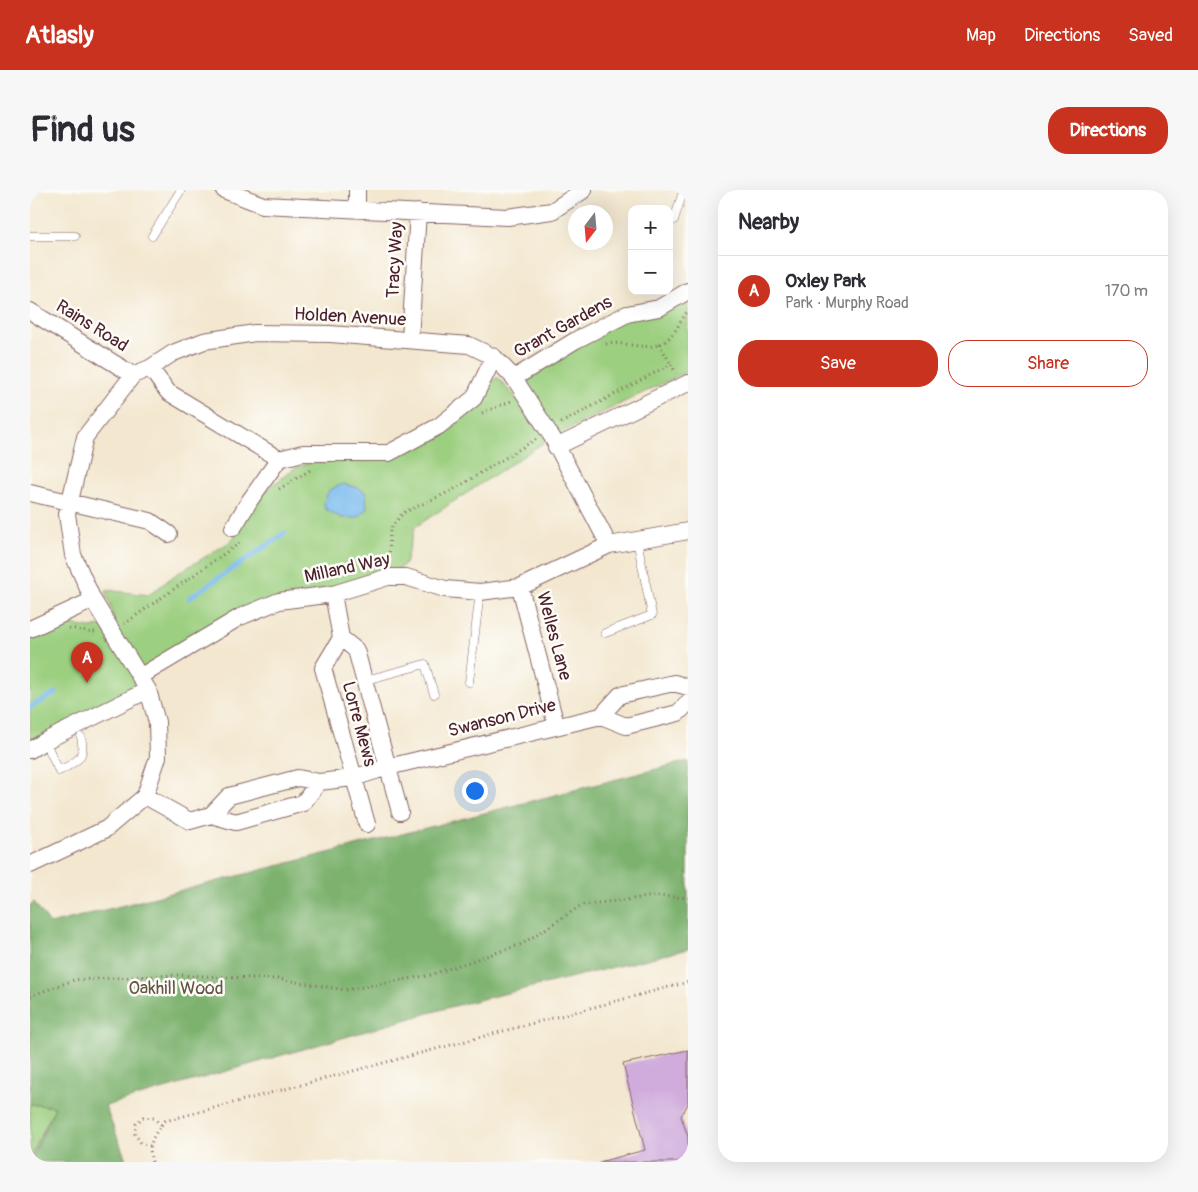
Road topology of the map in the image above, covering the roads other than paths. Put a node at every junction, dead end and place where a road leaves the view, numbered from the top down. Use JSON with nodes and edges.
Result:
{"nodes":[{"id":1,"x":181,"y":190,"type":"edge"},
{"id":2,"x":358,"y":190,"type":"edge"},
{"id":3,"x":584,"y":190,"type":"edge"},
{"id":4,"x":235,"y":192,"type":"edge"},
{"id":5,"x":682,"y":195,"type":"dead end"},
{"id":6,"x":357,"y":210,"type":"junction"},
{"id":7,"x":418,"y":212,"type":"junction"},
{"id":8,"x":673,"y":221,"type":"edge"},
{"id":9,"x":30,"y":236,"type":"edge"},
{"id":10,"x":75,"y":236,"type":"dead end"},
{"id":11,"x":152,"y":236,"type":"dead end"},
{"id":12,"x":688,"y":291,"type":"edge"},
{"id":13,"x":30,"y":311,"type":"edge"},
{"id":14,"x":410,"y":339,"type":"junction"},
{"id":15,"x":494,"y":357,"type":"junction"},
{"id":16,"x":150,"y":368,"type":"junction"},
{"id":17,"x":134,"y":375,"type":"junction"},
{"id":18,"x":514,"y":378,"type":"junction"},
{"id":19,"x":685,"y":385,"type":"edge"},
{"id":20,"x":556,"y":446,"type":"junction"},
{"id":21,"x":279,"y":459,"type":"junction"},
{"id":22,"x":30,"y":493,"type":"edge"},
{"id":23,"x":69,"y":501,"type":"junction"},
{"id":24,"x":688,"y":531,"type":"edge"},
{"id":25,"x":239,"y":533,"type":"road end"},
{"id":26,"x":170,"y":534,"type":"dead end"},
{"id":27,"x":637,"y":540,"type":"junction"},
{"id":28,"x":609,"y":545,"type":"junction"},
{"id":29,"x":520,"y":586,"type":"junction"},
{"id":30,"x":480,"y":592,"type":"junction"},
{"id":31,"x":334,"y":594,"type":"junction"},
{"id":32,"x":93,"y":600,"type":"junction"},
{"id":33,"x":30,"y":629,"type":"edge"},
{"id":34,"x":605,"y":633,"type":"dead end"},
{"id":35,"x":341,"y":638,"type":"junction"},
{"id":36,"x":366,"y":680,"type":"junction"},
{"id":37,"x":469,"y":682,"type":"dead end"},
{"id":38,"x":145,"y":683,"type":"junction"},
{"id":39,"x":688,"y":687,"type":"edge"},
{"id":40,"x":434,"y":694,"type":"dead end"},
{"id":41,"x":688,"y":703,"type":"edge"},
{"id":42,"x":601,"y":716,"type":"junction"},
{"id":43,"x":556,"y":725,"type":"junction"},
{"id":44,"x":81,"y":737,"type":"dead end"},
{"id":45,"x":45,"y":741,"type":"junction"},
{"id":46,"x":30,"y":750,"type":"edge"},
{"id":47,"x":388,"y":767,"type":"junction"},
{"id":48,"x":353,"y":778,"type":"junction"},
{"id":49,"x":319,"y":782,"type":"junction"},
{"id":50,"x":145,"y":796,"type":"junction"},
{"id":51,"x":400,"y":812,"type":"dead end"},
{"id":52,"x":211,"y":815,"type":"junction"},
{"id":53,"x":367,"y":824,"type":"dead end"},
{"id":54,"x":30,"y":865,"type":"edge"}],
"edges":[{"from":1,"to":11,"type":"lane"},
{"from":2,"to":6,"type":"street"},
{"from":3,"to":7,"type":"street"},
{"from":4,"to":6,"type":"street"},
{"from":5,"to":8,"type":"lane"},
{"from":6,"to":7,"type":"street"},
{"from":7,"to":14,"type":"street","name":"Tracy Way"},
{"from":9,"to":10,"type":"lane"},
{"from":12,"to":18,"type":"street","name":"Grant Gardens"},
{"from":13,"to":17,"type":"street","name":"Rains Road"},
{"from":14,"to":15,"type":"street","name":"Holden Avenue"},
{"from":14,"to":16,"type":"street","name":"Holden Avenue"},
{"from":15,"to":18,"type":"street","name":"Holden Avenue"},
{"from":15,"to":21,"type":"street"},
{"from":16,"to":17,"type":"street","name":"Holden Avenue"},
{"from":16,"to":21,"type":"street"},
{"from":17,"to":23,"type":"street","name":"Holden Avenue"},
{"from":18,"to":20,"type":"street","name":"Holden Avenue"},
{"from":19,"to":20,"type":"street"},
{"from":20,"to":28,"type":"street","name":"Holden Avenue"},
{"from":21,"to":25,"type":"street"},
{"from":22,"to":23,"type":"street"},
{"from":23,"to":26,"type":"street"},
{"from":23,"to":32,"type":"street","name":"Holden Avenue"},
{"from":24,"to":27,"type":"street","name":"Milland Way"},
{"from":27,"to":28,"type":"street","name":"Milland Way"},
{"from":27,"to":34,"type":"lane"},
{"from":28,"to":29,"type":"street","name":"Milland Way"},
{"from":29,"to":30,"type":"street","name":"Milland Way"},
{"from":29,"to":43,"type":"street","name":"Welles Lane"},
{"from":30,"to":31,"type":"street","name":"Milland Way"},
{"from":30,"to":37,"type":"lane"},
{"from":31,"to":35,"type":"street"},
{"from":31,"to":38,"type":"street","name":"Milland Way"},
{"from":32,"to":33,"type":"street"},
{"from":32,"to":38,"type":"street","name":"Holden Avenue"},
{"from":35,"to":36,"type":"street","name":"Lorre Mews"},
{"from":35,"to":48,"type":"street","name":"Lorre Mews"},
{"from":36,"to":40,"type":"lane"},
{"from":36,"to":47,"type":"street","name":"Lorre Mews"},
{"from":38,"to":45,"type":"street","name":"Milland Way"},
{"from":38,"to":50,"type":"street","name":"Holden Avenue"},
{"from":39,"to":42,"type":"street"},
{"from":41,"to":42,"type":"street"},
{"from":42,"to":43,"type":"street","name":"Swanson Drive"},
{"from":43,"to":47,"type":"street","name":"Swanson Drive"},
{"from":44,"to":45,"type":"lane"},
{"from":45,"to":46,"type":"street","name":"Milland Way"},
{"from":47,"to":48,"type":"street","name":"Swanson Drive"},
{"from":47,"to":51,"type":"street","name":"Lorre Mews"},
{"from":48,"to":49,"type":"street","name":"Swanson Drive"},
{"from":48,"to":53,"type":"street","name":"Lorre Mews"},
{"from":49,"to":52,"type":"street","name":"Swanson Drive"},
{"from":49,"to":52,"type":"street"},
{"from":50,"to":52,"type":"street"},
{"from":50,"to":54,"type":"street"}]}
